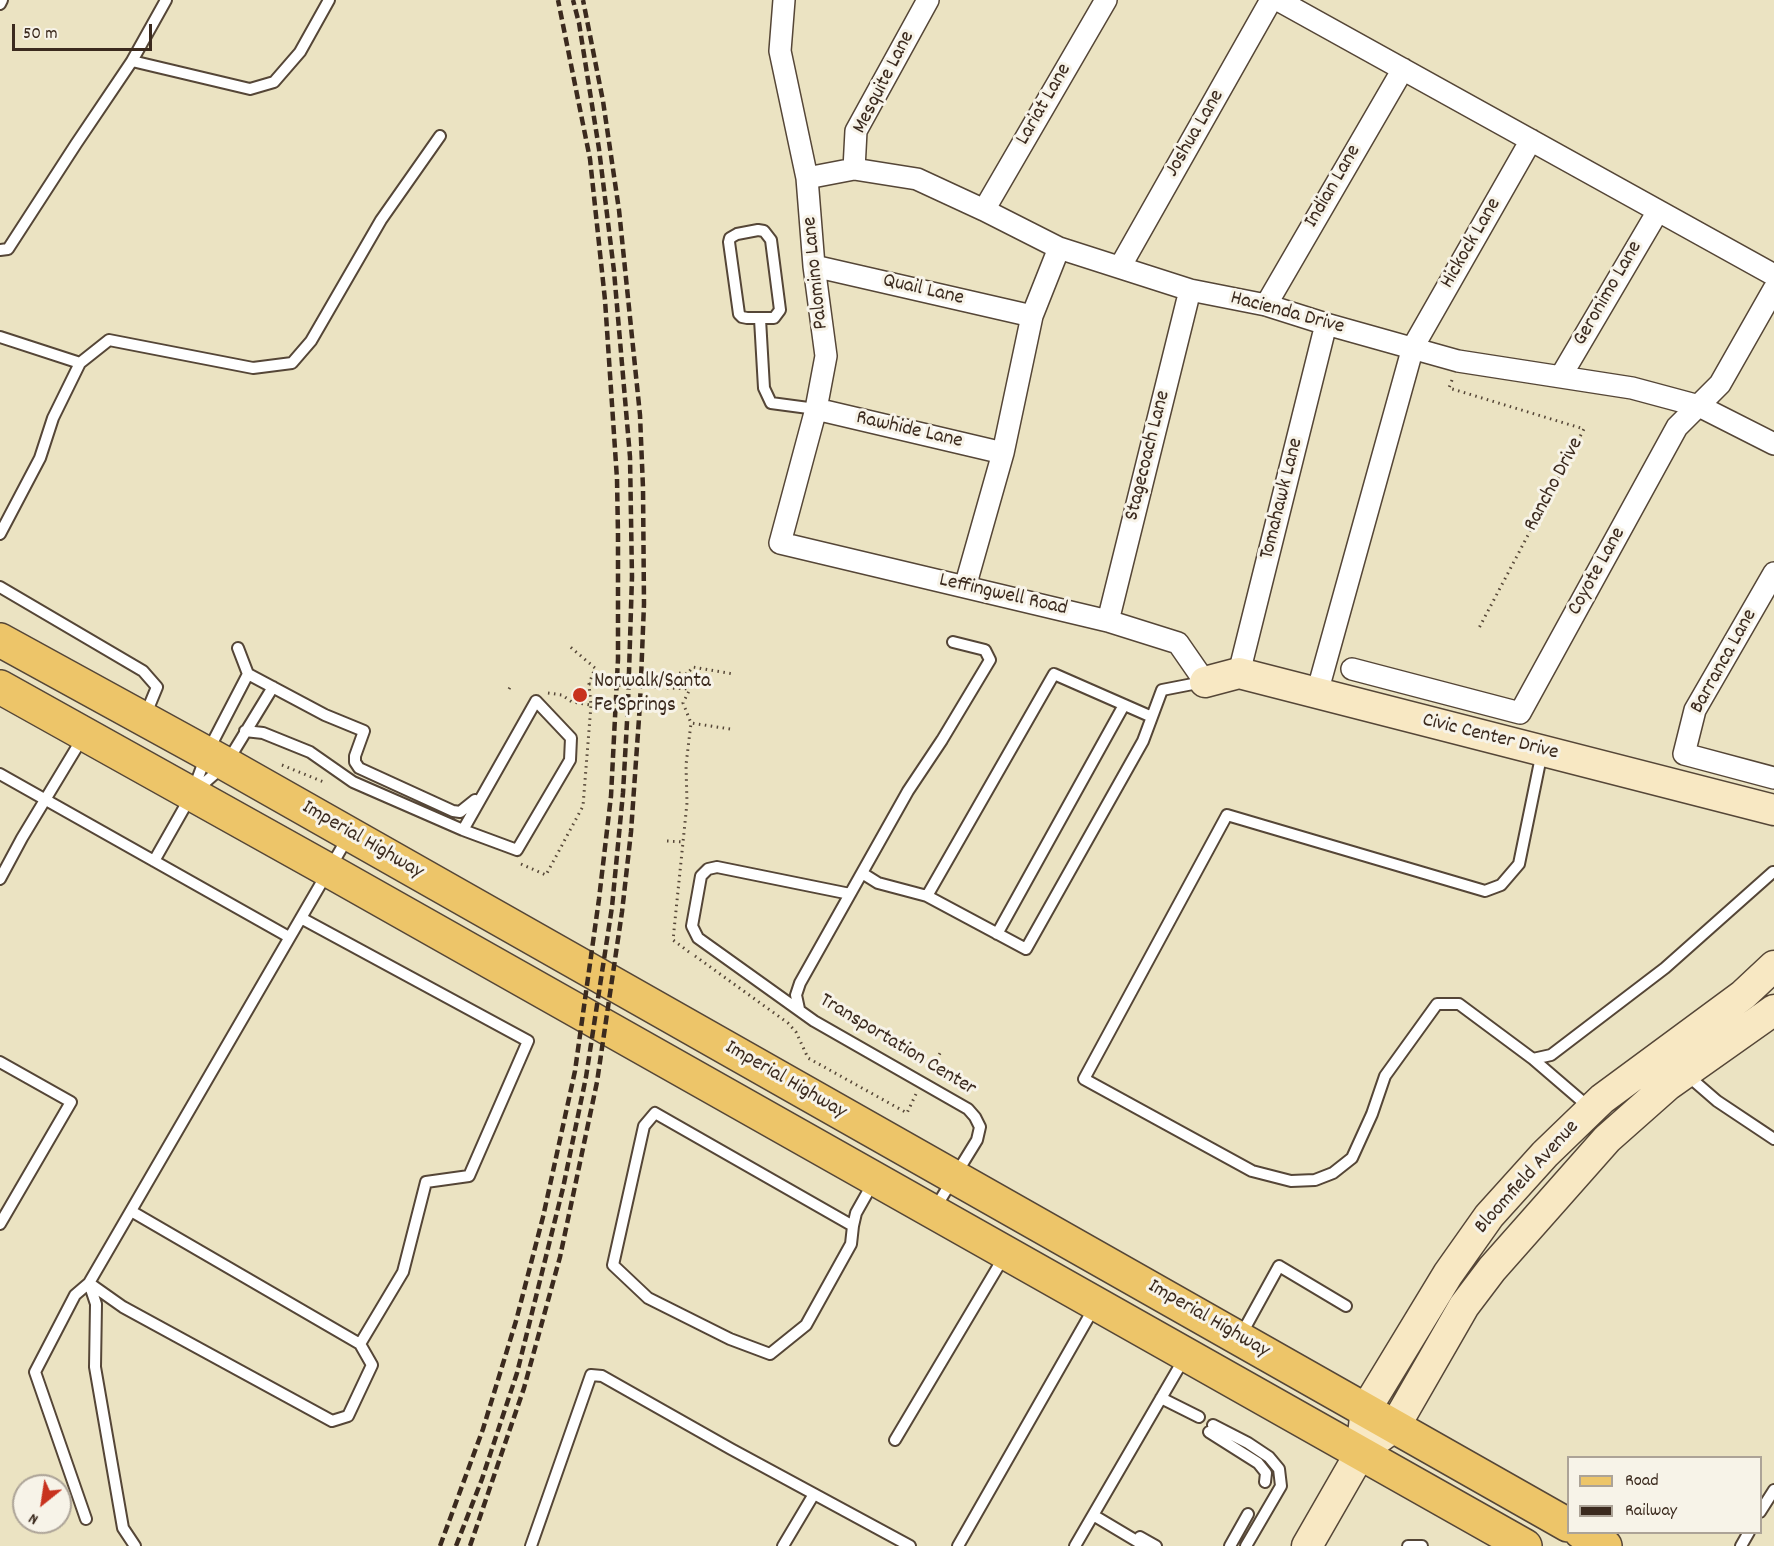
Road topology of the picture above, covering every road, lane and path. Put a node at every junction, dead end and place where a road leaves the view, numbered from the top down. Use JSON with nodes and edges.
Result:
{"nodes":[{"id":1,"x":166,"y":0,"type":"edge"},
{"id":2,"x":329,"y":0,"type":"edge"},
{"id":3,"x":784,"y":0,"type":"edge"},
{"id":4,"x":928,"y":0,"type":"edge"},
{"id":5,"x":1106,"y":0,"type":"edge"},
{"id":6,"x":1271,"y":0,"type":"edge"},
{"id":7,"x":1278,"y":0,"type":"edge"},
{"id":8,"x":132,"y":62,"type":"junction"},
{"id":9,"x":1403,"y":69,"type":"junction"},
{"id":10,"x":440,"y":136,"type":"dead end"},
{"id":11,"x":1532,"y":140,"type":"junction"},
{"id":12,"x":854,"y":169,"type":"junction"},
{"id":13,"x":807,"y":178,"type":"junction"},
{"id":14,"x":984,"y":210,"type":"junction"},
{"id":15,"x":1658,"y":211,"type":"junction"},
{"id":16,"x":1059,"y":248,"type":"junction"},
{"id":17,"x":0,"y":250,"type":"edge"},
{"id":18,"x":814,"y":266,"type":"junction"},
{"id":19,"x":1120,"y":267,"type":"junction"},
{"id":20,"x":1774,"y":275,"type":"edge"},
{"id":21,"x":1774,"y":289,"type":"edge"},
{"id":22,"x":1190,"y":290,"type":"junction"},
{"id":23,"x":1266,"y":305,"type":"junction"},
{"id":24,"x":1032,"y":316,"type":"junction"},
{"id":25,"x":760,"y":319,"type":"junction"},
{"id":26,"x":1326,"y":324,"type":"junction"},
{"id":27,"x":0,"y":337,"type":"edge"},
{"id":28,"x":1413,"y":347,"type":"junction"},
{"id":29,"x":1458,"y":361,"type":"junction"},
{"id":30,"x":80,"y":363,"type":"junction"},
{"id":31,"x":1561,"y":376,"type":"junction"},
{"id":32,"x":1699,"y":406,"type":"junction"},
{"id":33,"x":816,"y":409,"type":"junction"},
{"id":34,"x":1774,"y":444,"type":"edge"},
{"id":35,"x":1003,"y":453,"type":"junction"},
{"id":36,"x":0,"y":534,"type":"edge"},
{"id":37,"x":780,"y":543,"type":"joint"},
{"id":38,"x":1774,"y":573,"type":"edge"},
{"id":39,"x":0,"y":587,"type":"edge"},
{"id":40,"x":965,"y":587,"type":"junction"},
{"id":41,"x":1108,"y":621,"type":"junction"},
{"id":42,"x":1479,"y":628,"type":"dead end"},
{"id":43,"x":0,"y":640,"type":"edge"},
{"id":44,"x":953,"y":642,"type":"dead end"},
{"id":45,"x":568,"y":645,"type":"dead end"},
{"id":46,"x":238,"y":648,"type":"dead end"},
{"id":47,"x":1352,"y":669,"type":"dead end"},
{"id":48,"x":679,"y":673,"type":"dead end"},
{"id":49,"x":1239,"y":673,"type":"junction"},
{"id":50,"x":248,"y":674,"type":"junction"},
{"id":51,"x":687,"y":674,"type":"junction"},
{"id":52,"x":733,"y":674,"type":"dead end"},
{"id":53,"x":1205,"y":682,"type":"junction"},
{"id":54,"x":512,"y":684,"type":"dead end"},
{"id":55,"x":589,"y":684,"type":"junction"},
{"id":56,"x":0,"y":687,"type":"edge"},
{"id":57,"x":273,"y":687,"type":"junction"},
{"id":58,"x":509,"y":689,"type":"dead end"},
{"id":59,"x":690,"y":689,"type":"junction"},
{"id":60,"x":540,"y":693,"type":"dead end"},
{"id":61,"x":1317,"y":693,"type":"junction"},
{"id":62,"x":591,"y":705,"type":"junction"},
{"id":63,"x":1124,"y":705,"type":"junction"},
{"id":64,"x":1152,"y":717,"type":"junction"},
{"id":65,"x":144,"y":719,"type":"junction"},
{"id":66,"x":691,"y":723,"type":"junction"},
{"id":67,"x":730,"y":729,"type":"dead end"},
{"id":68,"x":245,"y":731,"type":"junction"},
{"id":69,"x":84,"y":734,"type":"junction"},
{"id":70,"x":1542,"y":752,"type":"junction"},
{"id":71,"x":216,"y":759,"type":"junction"},
{"id":72,"x":0,"y":774,"type":"edge"},
{"id":73,"x":1774,"y":778,"type":"edge"},
{"id":74,"x":484,"y":792,"type":"junction"},
{"id":75,"x":192,"y":794,"type":"junction"},
{"id":76,"x":45,"y":800,"type":"junction"},
{"id":77,"x":583,"y":806,"type":"dead end"},
{"id":78,"x":1774,"y":810,"type":"edge"},
{"id":79,"x":463,"y":830,"type":"junction"},
{"id":80,"x":349,"y":834,"type":"junction"},
{"id":81,"x":667,"y":841,"type":"dead end"},
{"id":82,"x":683,"y":842,"type":"junction"},
{"id":83,"x":154,"y":861,"type":"junction"},
{"id":84,"x":328,"y":870,"type":"junction"},
{"id":85,"x":1773,"y":872,"type":"edge"},
{"id":86,"x":862,"y":873,"type":"junction"},
{"id":87,"x":0,"y":879,"type":"edge"},
{"id":88,"x":850,"y":894,"type":"junction"},
{"id":89,"x":927,"y":896,"type":"junction"},
{"id":90,"x":301,"y":918,"type":"junction"},
{"id":91,"x":997,"y":934,"type":"junction"},
{"id":92,"x":289,"y":937,"type":"junction"},
{"id":93,"x":1774,"y":966,"type":"edge"},
{"id":94,"x":799,"y":1009,"type":"junction"},
{"id":95,"x":1774,"y":1010,"type":"edge"},
{"id":96,"x":1669,"y":1048,"type":"junction"},
{"id":97,"x":942,"y":1050,"type":"dead end"},
{"id":98,"x":1533,"y":1059,"type":"junction"},
{"id":99,"x":0,"y":1062,"type":"edge"},
{"id":100,"x":1685,"y":1073,"type":"junction"},
{"id":101,"x":921,"y":1083,"type":"junction"},
{"id":102,"x":1592,"y":1109,"type":"junction"},
{"id":103,"x":1774,"y":1139,"type":"edge"},
{"id":104,"x":955,"y":1177,"type":"junction"},
{"id":105,"x":876,"y":1178,"type":"junction"},
{"id":106,"x":131,"y":1211,"type":"junction"},
{"id":107,"x":934,"y":1211,"type":"junction"},
{"id":108,"x":0,"y":1224,"type":"edge"},
{"id":109,"x":853,"y":1226,"type":"junction"},
{"id":110,"x":1006,"y":1252,"type":"junction"},
{"id":111,"x":1492,"y":1269,"type":"junction"},
{"id":112,"x":89,"y":1283,"type":"junction"},
{"id":113,"x":1096,"y":1303,"type":"junction"},
{"id":114,"x":1346,"y":1306,"type":"dead end"},
{"id":115,"x":1239,"y":1338,"type":"junction"},
{"id":116,"x":360,"y":1344,"type":"junction"},
{"id":117,"x":1186,"y":1354,"type":"junction"},
{"id":118,"x":1161,"y":1398,"type":"junction"},
{"id":119,"x":1366,"y":1409,"type":"junction"},
{"id":120,"x":1198,"y":1421,"type":"dead end"},
{"id":121,"x":1395,"y":1426,"type":"junction"},
{"id":122,"x":895,"y":1440,"type":"dead end"},
{"id":123,"x":1361,"y":1452,"type":"junction"},
{"id":124,"x":1265,"y":1482,"type":"dead end"},
{"id":125,"x":814,"y":1494,"type":"junction"},
{"id":126,"x":1772,"y":1496,"type":"edge"},
{"id":127,"x":1762,"y":1511,"type":"edge"},
{"id":128,"x":1248,"y":1514,"type":"dead end"},
{"id":129,"x":1093,"y":1515,"type":"junction"},
{"id":130,"x":86,"y":1519,"type":"dead end"},
{"id":131,"x":1567,"y":1524,"type":"edge"},
{"id":132,"x":1118,"y":1529,"type":"junction"},
{"id":133,"x":1583,"y":1534,"type":"edge"},
{"id":134,"x":1525,"y":1544,"type":"edge"},
{"id":135,"x":135,"y":1546,"type":"edge"},
{"id":136,"x":531,"y":1546,"type":"edge"},
{"id":137,"x":783,"y":1546,"type":"edge"},
{"id":138,"x":910,"y":1546,"type":"edge"},
{"id":139,"x":958,"y":1546,"type":"edge"},
{"id":140,"x":1075,"y":1546,"type":"edge"},
{"id":141,"x":1145,"y":1546,"type":"edge"},
{"id":142,"x":1156,"y":1546,"type":"edge"},
{"id":143,"x":1230,"y":1546,"type":"edge"},
{"id":144,"x":1246,"y":1546,"type":"edge"},
{"id":145,"x":1307,"y":1546,"type":"edge"},
{"id":146,"x":1408,"y":1546,"type":"edge"},
{"id":147,"x":1422,"y":1546,"type":"edge"},
{"id":148,"x":1605,"y":1546,"type":"edge"}],
"edges":[{"from":1,"to":8,"type":"lane"},
{"from":2,"to":8,"type":"lane"},
{"from":3,"to":13,"type":"street","name":"Palomino Lane"},
{"from":4,"to":12,"type":"street","name":"Mesquite Lane"},
{"from":5,"to":14,"type":"street","name":"Lariat Lane"},
{"from":6,"to":19,"type":"street","name":"Joshua Lane"},
{"from":7,"to":9,"type":"street"},
{"from":8,"to":17,"type":"lane"},
{"from":9,"to":11,"type":"street"},
{"from":9,"to":23,"type":"street","name":"Indian Lane"},
{"from":10,"to":30,"type":"lane"},
{"from":11,"to":15,"type":"street"},
{"from":11,"to":28,"type":"street","name":"Hickock Lane"},
{"from":12,"to":13,"type":"street","name":"Hacienda Drive"},
{"from":12,"to":14,"type":"street","name":"Hacienda Drive"},
{"from":13,"to":18,"type":"street","name":"Palomino Lane"},
{"from":14,"to":16,"type":"street","name":"Hacienda Drive"},
{"from":15,"to":20,"type":"street"},
{"from":15,"to":31,"type":"street","name":"Geronimo Lane"},
{"from":16,"to":19,"type":"street","name":"Hacienda Drive"},
{"from":16,"to":24,"type":"street"},
{"from":18,"to":24,"type":"street","name":"Quail Lane"},
{"from":18,"to":33,"type":"street","name":"Palomino Lane"},
{"from":19,"to":22,"type":"street","name":"Hacienda Drive"},
{"from":21,"to":32,"type":"street","name":"Coyote Lane"},
{"from":22,"to":23,"type":"street","name":"Hacienda Drive"},
{"from":22,"to":41,"type":"street","name":"Stagecoach Lane"},
{"from":23,"to":26,"type":"street","name":"Hacienda Drive"},
{"from":24,"to":35,"type":"street"},
{"from":25,"to":25,"type":"lane"},
{"from":25,"to":33,"type":"lane"},
{"from":26,"to":28,"type":"street","name":"Hacienda Drive"},
{"from":26,"to":49,"type":"street","name":"Tomahawk Lane"},
{"from":27,"to":30,"type":"lane"},
{"from":28,"to":29,"type":"street","name":"Hacienda Drive"},
{"from":28,"to":61,"type":"street"},
{"from":29,"to":31,"type":"street","name":"Hacienda Drive"},
{"from":29,"to":42,"type":"path","name":"Rancho Drive"},
{"from":30,"to":36,"type":"lane"},
{"from":31,"to":32,"type":"street","name":"Hacienda Drive"},
{"from":32,"to":34,"type":"street","name":"Hacienda Drive"},
{"from":32,"to":47,"type":"street","name":"Coyote Lane"},
{"from":33,"to":35,"type":"street","name":"Rawhide Lane"},
{"from":33,"to":37,"type":"street","name":"Palomino Lane"},
{"from":35,"to":40,"type":"street"},
{"from":37,"to":40,"type":"street","name":"Leffingwell Road"},
{"from":38,"to":73,"type":"street","name":"Barranca Lane"},
{"from":39,"to":65,"type":"lane"},
{"from":40,"to":41,"type":"street","name":"Leffingwell Road"},
{"from":41,"to":53,"type":"street","name":"Leffingwell Road"},
{"from":43,"to":65,"type":"main road","name":"Imperial Highway"},
{"from":44,"to":86,"type":"lane"},
{"from":45,"to":55,"type":"path"},
{"from":46,"to":50,"type":"lane"},
{"from":48,"to":51,"type":"path"},
{"from":49,"to":53,"type":"main road","name":"Civic Center Drive"},
{"from":49,"to":61,"type":"main road","name":"Civic Center Drive"},
{"from":50,"to":57,"type":"lane"},
{"from":50,"to":71,"type":"lane"},
{"from":51,"to":52,"type":"path"},
{"from":51,"to":59,"type":"path"},
{"from":53,"to":64,"type":"lane"},
{"from":54,"to":58,"type":"path"},
{"from":55,"to":59,"type":"path","bridge":true},
{"from":55,"to":62,"type":"path"},
{"from":56,"to":69,"type":"main road","name":"Imperial Highway"},
{"from":57,"to":68,"type":"lane"},
{"from":57,"to":74,"type":"lane"},
{"from":59,"to":66,"type":"path"},
{"from":60,"to":62,"type":"path"},
{"from":61,"to":70,"type":"main road","name":"Civic Center Drive"},
{"from":62,"to":77,"type":"path"},
{"from":63,"to":64,"type":"lane"},
{"from":63,"to":89,"type":"lane"},
{"from":63,"to":91,"type":"lane"},
{"from":64,"to":91,"type":"lane"},
{"from":65,"to":71,"type":"main road","name":"Imperial Highway"},
{"from":66,"to":67,"type":"path"},
{"from":66,"to":82,"type":"path"},
{"from":68,"to":71,"type":"lane"},
{"from":68,"to":79,"type":"lane"},
{"from":69,"to":75,"type":"main road","name":"Imperial Highway"},
{"from":69,"to":76,"type":"lane"},
{"from":70,"to":78,"type":"main road","name":"Civic Center Drive"},
{"from":70,"to":98,"type":"lane"},
{"from":71,"to":75,"type":"lane"},
{"from":71,"to":75,"type":"lane"},
{"from":71,"to":80,"type":"main road","name":"Imperial Highway"},
{"from":72,"to":76,"type":"lane"},
{"from":74,"to":79,"type":"lane"},
{"from":74,"to":79,"type":"lane"},
{"from":75,"to":83,"type":"lane"},
{"from":75,"to":84,"type":"main road","name":"Imperial Highway"},
{"from":76,"to":83,"type":"lane"},
{"from":76,"to":87,"type":"lane"},
{"from":80,"to":84,"type":"lane"},
{"from":80,"to":104,"type":"main road","name":"Imperial Highway"},
{"from":81,"to":82,"type":"path"},
{"from":82,"to":101,"type":"path"},
{"from":83,"to":92,"type":"lane"},
{"from":84,"to":90,"type":"lane"},
{"from":84,"to":105,"type":"main road","name":"Imperial Highway"},
{"from":85,"to":98,"type":"lane"},
{"from":86,"to":88,"type":"lane"},
{"from":86,"to":89,"type":"lane"},
{"from":88,"to":94,"type":"lane","name":"Transportation Center"},
{"from":88,"to":94,"type":"lane","name":"Transportation Center"},
{"from":89,"to":91,"type":"lane"},
{"from":90,"to":92,"type":"lane"},
{"from":90,"to":116,"type":"lane"},
{"from":92,"to":106,"type":"lane"},
{"from":93,"to":96,"type":"main road","name":"Bloomfield Avenue"},
{"from":94,"to":101,"type":"lane","name":"Transportation Center"},
{"from":95,"to":100,"type":"main road","name":"Bloomfield Avenue"},
{"from":96,"to":100,"type":"main road"},
{"from":96,"to":102,"type":"main road","name":"Bloomfield Avenue"},
{"from":97,"to":101,"type":"path"},
{"from":98,"to":102,"type":"lane"},
{"from":99,"to":108,"type":"lane"},
{"from":100,"to":103,"type":"lane"},
{"from":100,"to":111,"type":"main road","name":"Bloomfield Avenue"},
{"from":101,"to":104,"type":"lane","name":"Transportation Center"},
{"from":102,"to":111,"type":"main road"},
{"from":102,"to":119,"type":"main road","name":"Bloomfield Avenue"},
{"from":104,"to":107,"type":"lane","name":"Transportation Center"},
{"from":104,"to":115,"type":"main road","name":"Imperial Highway"},
{"from":105,"to":107,"type":"main road","name":"Imperial Highway"},
{"from":105,"to":109,"type":"lane"},
{"from":106,"to":112,"type":"lane"},
{"from":106,"to":116,"type":"lane"},
{"from":107,"to":110,"type":"main road","name":"Imperial Highway"},
{"from":109,"to":109,"type":"lane"},
{"from":110,"to":113,"type":"main road","name":"Imperial Highway"},
{"from":110,"to":122,"type":"lane"},
{"from":111,"to":121,"type":"main road","name":"Bloomfield Avenue"},
{"from":112,"to":116,"type":"lane"},
{"from":112,"to":130,"type":"lane"},
{"from":112,"to":135,"type":"lane"},
{"from":113,"to":117,"type":"main road","name":"Imperial Highway"},
{"from":113,"to":139,"type":"lane"},
{"from":114,"to":115,"type":"lane"},
{"from":115,"to":119,"type":"main road","name":"Imperial Highway"},
{"from":117,"to":118,"type":"lane"},
{"from":117,"to":123,"type":"main road","name":"Imperial Highway"},
{"from":118,"to":120,"type":"lane"},
{"from":118,"to":129,"type":"lane"},
{"from":119,"to":121,"type":"main road","name":"Imperial Highway"},
{"from":119,"to":123,"type":"main road","name":"Bloomfield Avenue"},
{"from":121,"to":123,"type":"main road","name":"Bloomfield Avenue"},
{"from":121,"to":131,"type":"main road","name":"Imperial Highway"},
{"from":123,"to":134,"type":"main road","name":"Imperial Highway"},
{"from":123,"to":145,"type":"main road","name":"Bloomfield Avenue"},
{"from":124,"to":144,"type":"lane"},
{"from":125,"to":136,"type":"lane"},
{"from":125,"to":137,"type":"lane"},
{"from":125,"to":138,"type":"lane"},
{"from":126,"to":127,"type":"lane"},
{"from":128,"to":143,"type":"lane"},
{"from":129,"to":132,"type":"lane"},
{"from":129,"to":140,"type":"lane"},
{"from":132,"to":141,"type":"lane"},
{"from":132,"to":142,"type":"lane"},
{"from":133,"to":148,"type":"main road"},
{"from":146,"to":147,"type":"lane"}]}
